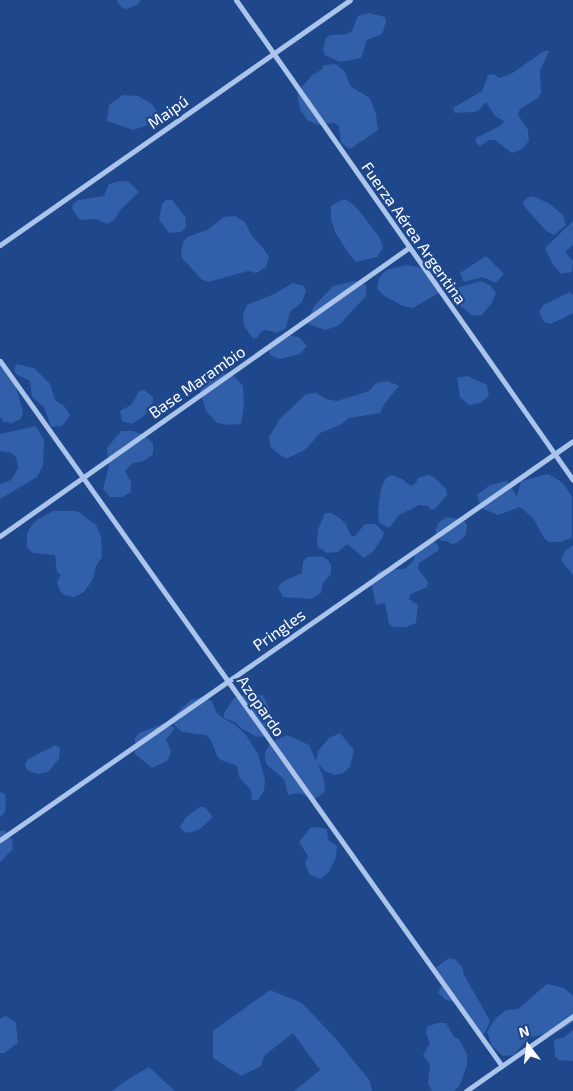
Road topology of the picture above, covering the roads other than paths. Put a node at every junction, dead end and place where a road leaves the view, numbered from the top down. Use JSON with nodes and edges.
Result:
{"nodes":[{"id":1,"x":236,"y":0,"type":"edge"},
{"id":2,"x":350,"y":0,"type":"edge"},
{"id":3,"x":273,"y":54,"type":"junction"},
{"id":4,"x":0,"y":245,"type":"edge"},
{"id":5,"x":408,"y":248,"type":"junction"},
{"id":6,"x":0,"y":361,"type":"edge"},
{"id":7,"x":573,"y":441,"type":"edge"},
{"id":8,"x":554,"y":454,"type":"junction"},
{"id":9,"x":83,"y":478,"type":"junction"},
{"id":10,"x":573,"y":480,"type":"edge"},
{"id":11,"x":0,"y":536,"type":"edge"},
{"id":12,"x":228,"y":681,"type":"junction"},
{"id":13,"x":0,"y":840,"type":"edge"},
{"id":14,"x":573,"y":1016,"type":"edge"},
{"id":15,"x":502,"y":1066,"type":"junction"},
{"id":16,"x":466,"y":1091,"type":"edge"}],
"edges":[{"from":1,"to":3,"type":"street","name":"Fuerza Aérea Argentina"},
{"from":2,"to":3,"type":"street","name":"Maipú"},
{"from":3,"to":4,"type":"street","name":"Maipú"},
{"from":3,"to":5,"type":"street","name":"Fuerza Aérea Argentina"},
{"from":5,"to":8,"type":"street","name":"Fuerza Aérea Argentina"},
{"from":5,"to":9,"type":"street","name":"Base Marambio"},
{"from":6,"to":9,"type":"street","name":"Azopardo"},
{"from":7,"to":8,"type":"street","name":"Pringles"},
{"from":8,"to":10,"type":"street","name":"Fuerza Aérea Argentina"},
{"from":8,"to":12,"type":"street","name":"Pringles"},
{"from":9,"to":11,"type":"street","name":"Base Marambio"},
{"from":9,"to":12,"type":"street","name":"Azopardo"},
{"from":12,"to":13,"type":"street","name":"Pringles"},
{"from":12,"to":15,"type":"street","name":"Azopardo"},
{"from":14,"to":15,"type":"street"},
{"from":15,"to":16,"type":"street"}]}
